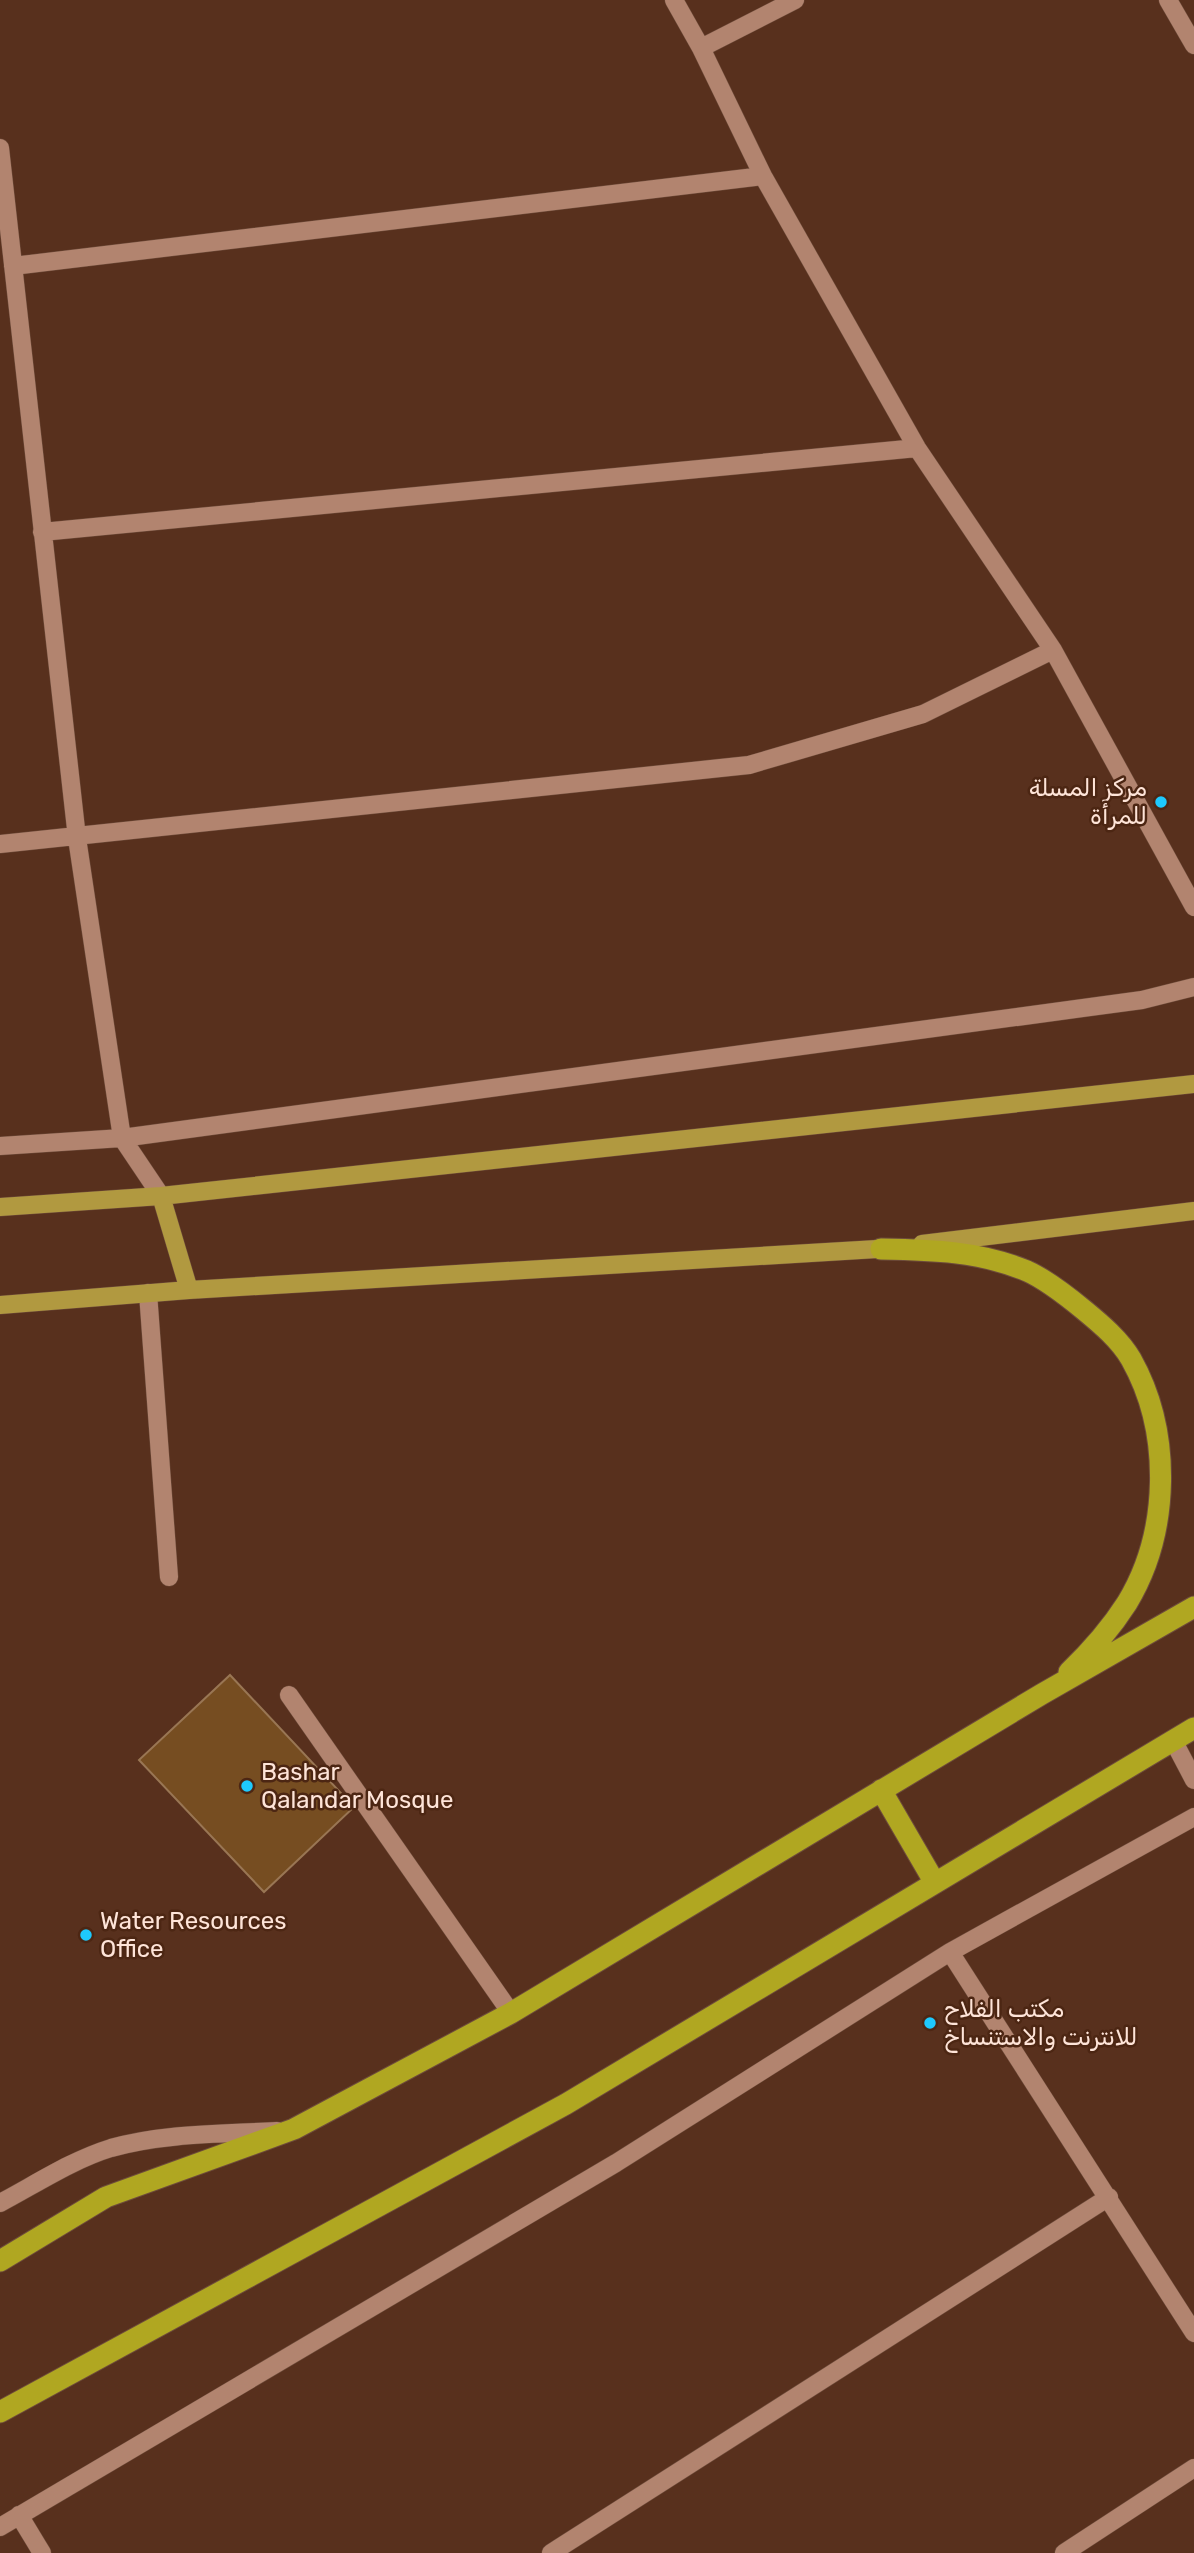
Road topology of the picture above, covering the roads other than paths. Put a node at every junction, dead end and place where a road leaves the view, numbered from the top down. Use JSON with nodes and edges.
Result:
{"nodes":[{"id":1,"x":674,"y":0,"type":"edge"},
{"id":2,"x":795,"y":0,"type":"edge"},
{"id":3,"x":1168,"y":0,"type":"edge"},
{"id":4,"x":1194,"y":45,"type":"edge"},
{"id":5,"x":701,"y":48,"type":"junction"},
{"id":6,"x":0,"y":148,"type":"edge"},
{"id":7,"x":763,"y":176,"type":"junction"},
{"id":8,"x":13,"y":266,"type":"junction"},
{"id":9,"x":917,"y":447,"type":"junction"},
{"id":10,"x":43,"y":532,"type":"junction"},
{"id":11,"x":1053,"y":650,"type":"junction"},
{"id":12,"x":77,"y":838,"type":"junction"},
{"id":13,"x":0,"y":844,"type":"edge"},
{"id":14,"x":1194,"y":907,"type":"edge"},
{"id":15,"x":1194,"y":987,"type":"edge"},
{"id":16,"x":1194,"y":1084,"type":"edge"},
{"id":17,"x":122,"y":1138,"type":"junction"},
{"id":18,"x":0,"y":1146,"type":"edge"},
{"id":19,"x":161,"y":1196,"type":"junction"},
{"id":20,"x":0,"y":1207,"type":"edge"},
{"id":21,"x":1194,"y":1211,"type":"edge"},
{"id":22,"x":881,"y":1249,"type":"junction"},
{"id":23,"x":189,"y":1290,"type":"junction"},
{"id":24,"x":148,"y":1293,"type":"junction"},
{"id":25,"x":0,"y":1305,"type":"edge"},
{"id":26,"x":169,"y":1577,"type":"dead end"},
{"id":27,"x":1194,"y":1606,"type":"edge"},
{"id":28,"x":1046,"y":1694,"type":"junction"},
{"id":29,"x":289,"y":1695,"type":"dead end"},
{"id":30,"x":1194,"y":1728,"type":"edge"},
{"id":31,"x":1173,"y":1740,"type":"junction"},
{"id":32,"x":1194,"y":1780,"type":"edge"},
{"id":33,"x":881,"y":1790,"type":"junction"},
{"id":34,"x":1194,"y":1817,"type":"edge"},
{"id":35,"x":935,"y":1883,"type":"junction"},
{"id":36,"x":950,"y":1952,"type":"junction"},
{"id":37,"x":511,"y":2013,"type":"junction"},
{"id":38,"x":294,"y":2129,"type":"junction"},
{"id":39,"x":1109,"y":2197,"type":"junction"},
{"id":40,"x":0,"y":2203,"type":"edge"},
{"id":41,"x":0,"y":2261,"type":"edge"},
{"id":42,"x":1194,"y":2333,"type":"edge"},
{"id":43,"x":0,"y":2412,"type":"edge"},
{"id":44,"x":1194,"y":2468,"type":"edge"},
{"id":45,"x":19,"y":2515,"type":"junction"},
{"id":46,"x":0,"y":2527,"type":"edge"},
{"id":47,"x":42,"y":2553,"type":"edge"},
{"id":48,"x":551,"y":2553,"type":"edge"},
{"id":49,"x":1064,"y":2553,"type":"edge"}],
"edges":[{"from":1,"to":5,"type":"street"},
{"from":2,"to":5,"type":"street"},
{"from":3,"to":4,"type":"street"},
{"from":5,"to":7,"type":"street"},
{"from":6,"to":8,"type":"street"},
{"from":7,"to":8,"type":"street"},
{"from":7,"to":9,"type":"street"},
{"from":8,"to":10,"type":"street"},
{"from":9,"to":10,"type":"street"},
{"from":9,"to":11,"type":"street"},
{"from":10,"to":12,"type":"street"},
{"from":11,"to":12,"type":"street"},
{"from":11,"to":14,"type":"street"},
{"from":12,"to":13,"type":"street"},
{"from":12,"to":17,"type":"street"},
{"from":15,"to":17,"type":"street"},
{"from":16,"to":19,"type":"main road"},
{"from":17,"to":18,"type":"street"},
{"from":17,"to":19,"type":"street"},
{"from":19,"to":20,"type":"main road"},
{"from":19,"to":23,"type":"main road"},
{"from":21,"to":22,"type":"main road"},
{"from":22,"to":23,"type":"main road"},
{"from":22,"to":28,"type":"highway"},
{"from":23,"to":24,"type":"main road"},
{"from":24,"to":25,"type":"main road"},
{"from":24,"to":26,"type":"street"},
{"from":27,"to":28,"type":"highway"},
{"from":28,"to":33,"type":"highway"},
{"from":29,"to":37,"type":"street"},
{"from":30,"to":31,"type":"highway"},
{"from":31,"to":32,"type":"street"},
{"from":31,"to":35,"type":"highway"},
{"from":33,"to":35,"type":"highway"},
{"from":33,"to":37,"type":"highway"},
{"from":34,"to":36,"type":"street"},
{"from":35,"to":43,"type":"highway"},
{"from":36,"to":39,"type":"street"},
{"from":36,"to":45,"type":"street"},
{"from":37,"to":38,"type":"highway"},
{"from":38,"to":40,"type":"street"},
{"from":38,"to":41,"type":"highway"},
{"from":39,"to":42,"type":"street"},
{"from":39,"to":48,"type":"street"},
{"from":44,"to":49,"type":"street"},
{"from":45,"to":46,"type":"street"},
{"from":45,"to":47,"type":"street"}]}
